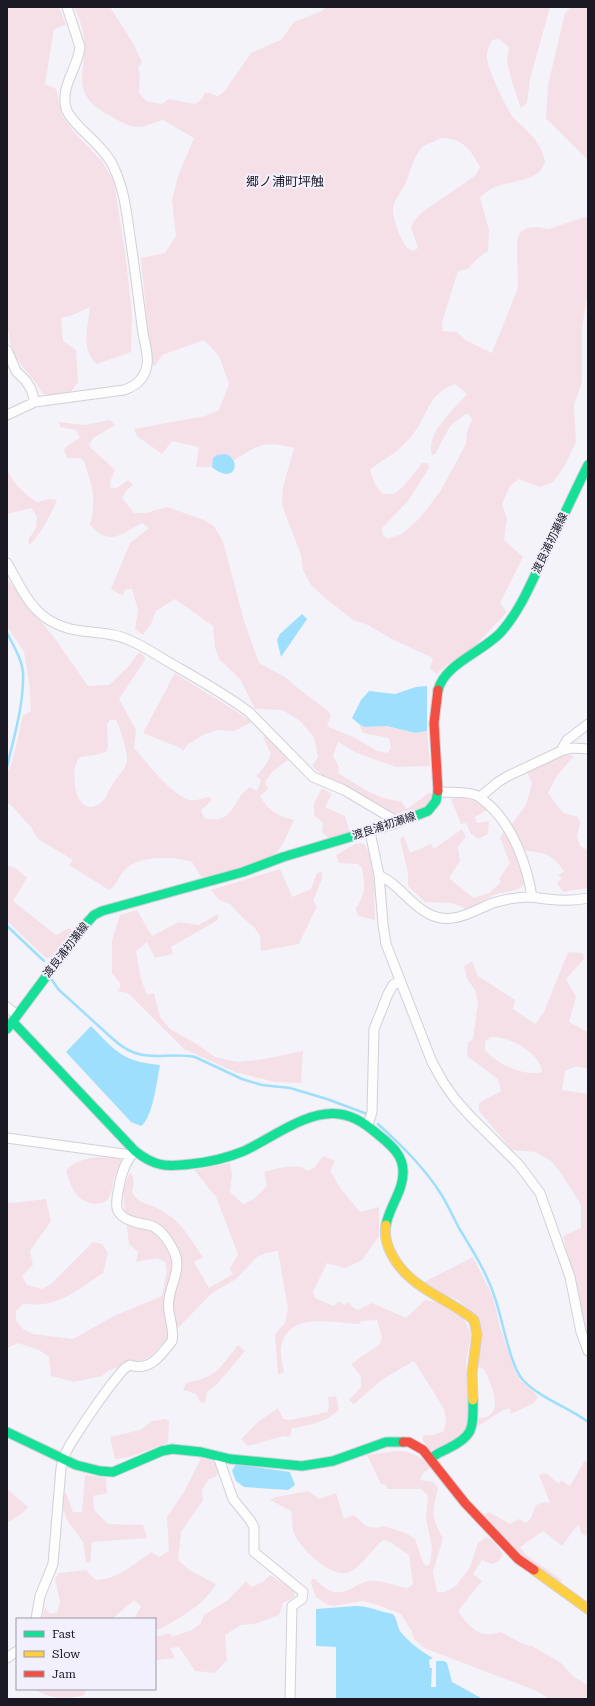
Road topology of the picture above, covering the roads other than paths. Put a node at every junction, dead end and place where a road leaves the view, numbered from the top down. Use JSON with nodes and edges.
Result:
{"nodes":[{"id":1,"x":67,"y":7,"type":"edge"},
{"id":2,"x":7,"y":350,"type":"edge"},
{"id":3,"x":35,"y":402,"type":"junction"},
{"id":4,"x":7,"y":414,"type":"edge"},
{"id":5,"x":588,"y":465,"type":"edge"},
{"id":6,"x":7,"y":563,"type":"edge"},
{"id":7,"x":588,"y":724,"type":"edge"},
{"id":8,"x":588,"y":749,"type":"edge"},
{"id":9,"x":561,"y":751,"type":"junction"},
{"id":10,"x":438,"y":792,"type":"junction"},
{"id":11,"x":480,"y":797,"type":"junction"},
{"id":12,"x":394,"y":824,"type":"junction"},
{"id":13,"x":370,"y":832,"type":"junction"},
{"id":14,"x":379,"y":875,"type":"junction"},
{"id":15,"x":532,"y":897,"type":"junction"},
{"id":16,"x":588,"y":899,"type":"edge"},
{"id":17,"x":400,"y":981,"type":"junction"},
{"id":18,"x":7,"y":1008,"type":"edge"},
{"id":19,"x":15,"y":1018,"type":"junction"},
{"id":20,"x":7,"y":1029,"type":"edge"},
{"id":21,"x":368,"y":1126,"type":"junction"},
{"id":22,"x":7,"y":1138,"type":"edge"},
{"id":23,"x":133,"y":1153,"type":"junction"},
{"id":24,"x":588,"y":1351,"type":"edge"},
{"id":25,"x":7,"y":1432,"type":"edge"},
{"id":26,"x":218,"y":1456,"type":"junction"},
{"id":27,"x":63,"y":1459,"type":"junction"},
{"id":28,"x":431,"y":1459,"type":"junction"},
{"id":29,"x":588,"y":1609,"type":"edge"},
{"id":30,"x":36,"y":1618,"type":"edge"},
{"id":31,"x":16,"y":1652,"type":"edge"},
{"id":32,"x":7,"y":1658,"type":"edge"},
{"id":33,"x":290,"y":1699,"type":"edge"}],
"edges":[{"from":1,"to":3,"type":"street"},
{"from":2,"to":3,"type":"street"},
{"from":3,"to":4,"type":"street"},
{"from":5,"to":10,"type":"street","name":"渡良浦初瀬線"},
{"from":6,"to":12,"type":"street"},
{"from":7,"to":9,"type":"street"},
{"from":8,"to":9,"type":"street"},
{"from":9,"to":11,"type":"street"},
{"from":10,"to":11,"type":"street"},
{"from":10,"to":12,"type":"street","name":"渡良浦初瀬線"},
{"from":11,"to":15,"type":"street"},
{"from":12,"to":13,"type":"street","name":"渡良浦初瀬線"},
{"from":13,"to":14,"type":"street"},
{"from":13,"to":19,"type":"street","name":"渡良浦初瀬線"},
{"from":14,"to":15,"type":"street"},
{"from":14,"to":17,"type":"street"},
{"from":15,"to":16,"type":"street"},
{"from":17,"to":21,"type":"street"},
{"from":17,"to":24,"type":"street"},
{"from":18,"to":19,"type":"street"},
{"from":19,"to":20,"type":"street","name":"渡良浦初瀬線"},
{"from":19,"to":23,"type":"street"},
{"from":21,"to":23,"type":"street"},
{"from":21,"to":28,"type":"street"},
{"from":22,"to":23,"type":"street"},
{"from":23,"to":27,"type":"street"},
{"from":25,"to":27,"type":"street"},
{"from":26,"to":27,"type":"street"},
{"from":26,"to":28,"type":"street"},
{"from":26,"to":33,"type":"street"},
{"from":27,"to":30,"type":"street"},
{"from":28,"to":29,"type":"street"},
{"from":31,"to":32,"type":"street"}]}
